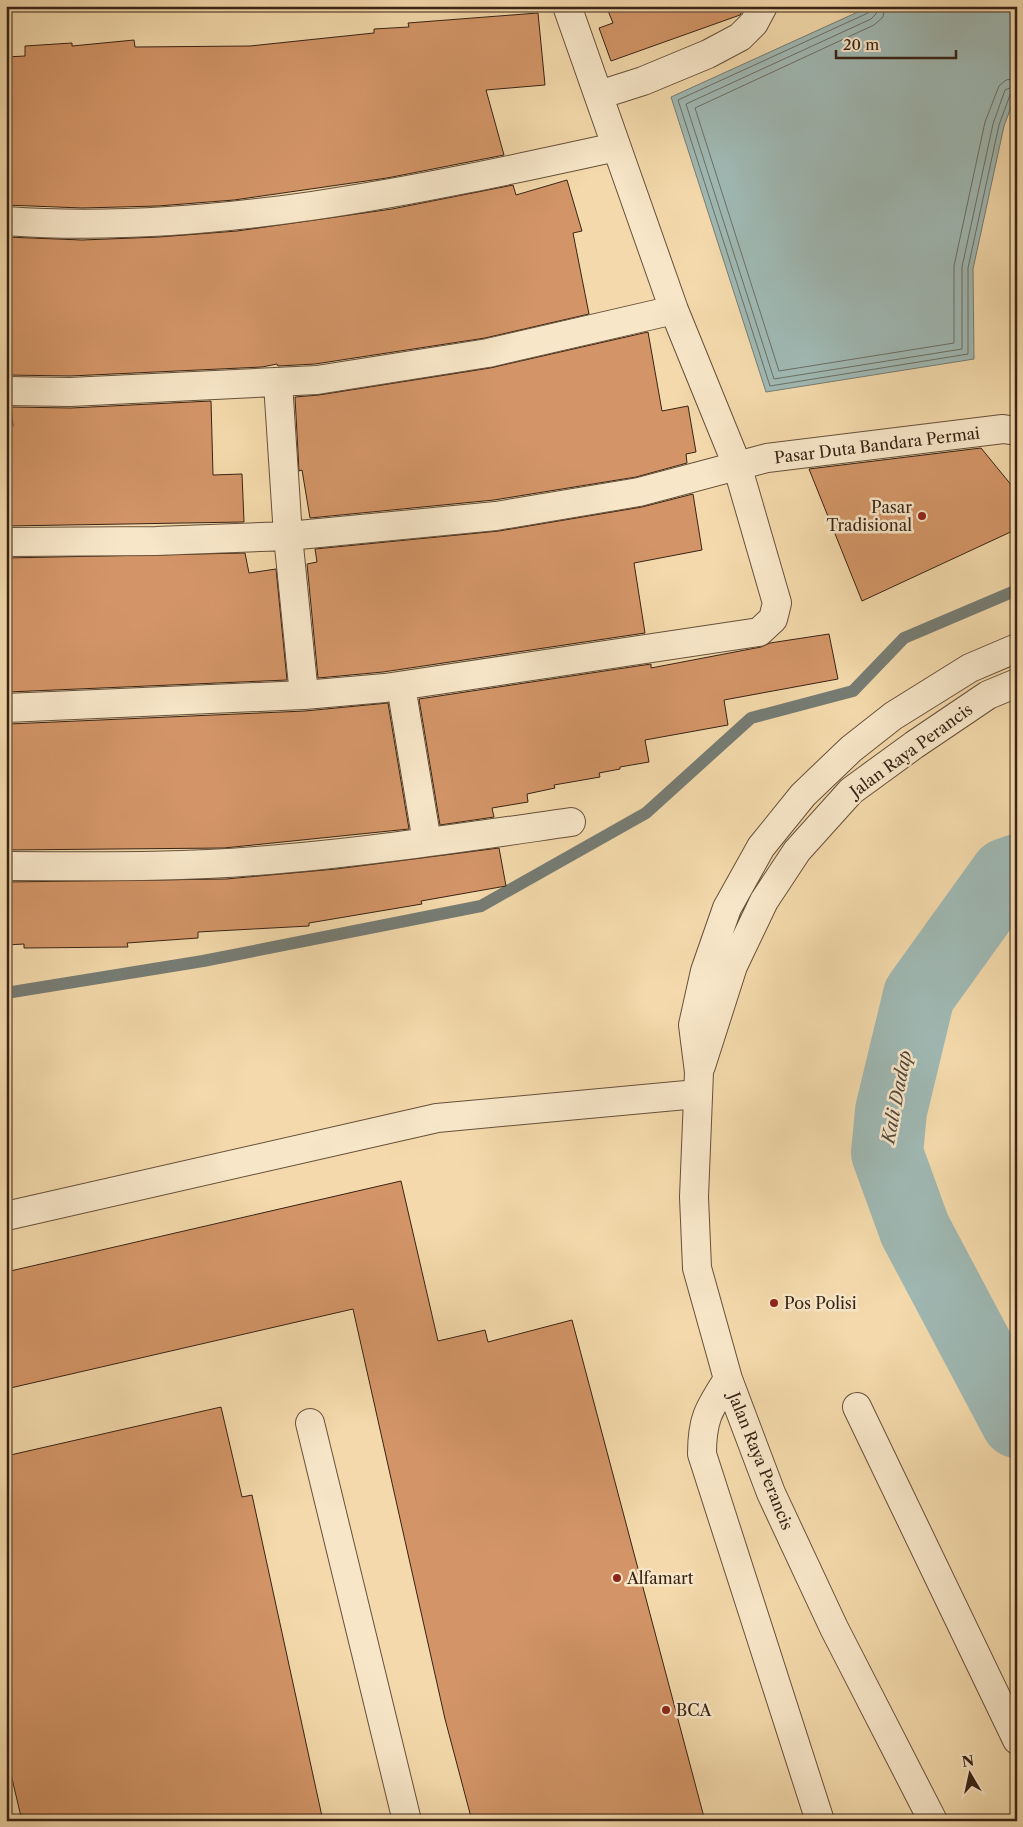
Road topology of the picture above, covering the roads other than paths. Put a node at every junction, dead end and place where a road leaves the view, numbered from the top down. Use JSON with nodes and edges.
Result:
{"nodes":[{"id":1,"x":567,"y":6,"type":"edge"},
{"id":2,"x":764,"y":6,"type":"edge"},
{"id":3,"x":599,"y":95,"type":"junction"},
{"id":4,"x":616,"y":147,"type":"junction"},
{"id":5,"x":6,"y":221,"type":"edge"},
{"id":6,"x":674,"y":310,"type":"junction"},
{"id":7,"x":278,"y":383,"type":"junction"},
{"id":8,"x":6,"y":391,"type":"edge"},
{"id":9,"x":1017,"y":431,"type":"edge"},
{"id":10,"x":737,"y":465,"type":"junction"},
{"id":11,"x":288,"y":536,"type":"junction"},
{"id":12,"x":6,"y":542,"type":"edge"},
{"id":13,"x":1017,"y":648,"type":"edge"},
{"id":14,"x":1017,"y":683,"type":"edge"},
{"id":15,"x":401,"y":686,"type":"junction"},
{"id":16,"x":304,"y":695,"type":"junction"},
{"id":17,"x":6,"y":708,"type":"edge"},
{"id":18,"x":571,"y":822,"type":"dead end"},
{"id":19,"x":427,"y":842,"type":"junction"},
{"id":20,"x":6,"y":866,"type":"edge"},
{"id":21,"x":698,"y":1083,"type":"junction"},
{"id":22,"x":6,"y":1216,"type":"edge"},
{"id":23,"x":728,"y":1379,"type":"junction"},
{"id":24,"x":857,"y":1407,"type":"dead end"},
{"id":25,"x":310,"y":1423,"type":"dead end"},
{"id":26,"x":1017,"y":1740,"type":"edge"},
{"id":27,"x":408,"y":1821,"type":"edge"},
{"id":28,"x":820,"y":1821,"type":"edge"},
{"id":29,"x":932,"y":1821,"type":"edge"}],
"edges":[{"from":1,"to":3,"type":"street"},
{"from":2,"to":3,"type":"street"},
{"from":3,"to":4,"type":"street"},
{"from":4,"to":5,"type":"street"},
{"from":4,"to":6,"type":"street"},
{"from":6,"to":7,"type":"street"},
{"from":6,"to":10,"type":"street"},
{"from":7,"to":8,"type":"street"},
{"from":7,"to":11,"type":"street"},
{"from":9,"to":10,"type":"street","name":"Pasar Duta Bandara Permai"},
{"from":10,"to":11,"type":"street","name":"Pasar Duta Bandara Permai"},
{"from":10,"to":15,"type":"street"},
{"from":11,"to":12,"type":"street","name":"Pasar Duta Bandara Permai"},
{"from":11,"to":16,"type":"street"},
{"from":13,"to":21,"type":"street","name":"Jalan Raya Perancis"},
{"from":14,"to":21,"type":"street","name":"Jalan Raya Perancis"},
{"from":15,"to":16,"type":"street"},
{"from":15,"to":19,"type":"street"},
{"from":16,"to":17,"type":"street"},
{"from":18,"to":19,"type":"street"},
{"from":19,"to":20,"type":"street"},
{"from":21,"to":22,"type":"street"},
{"from":21,"to":23,"type":"street","name":"Jalan Raya Perancis"},
{"from":23,"to":28,"type":"street"},
{"from":23,"to":29,"type":"street","name":"Jalan Raya Perancis"},
{"from":24,"to":26,"type":"street"},
{"from":25,"to":27,"type":"street"}]}
